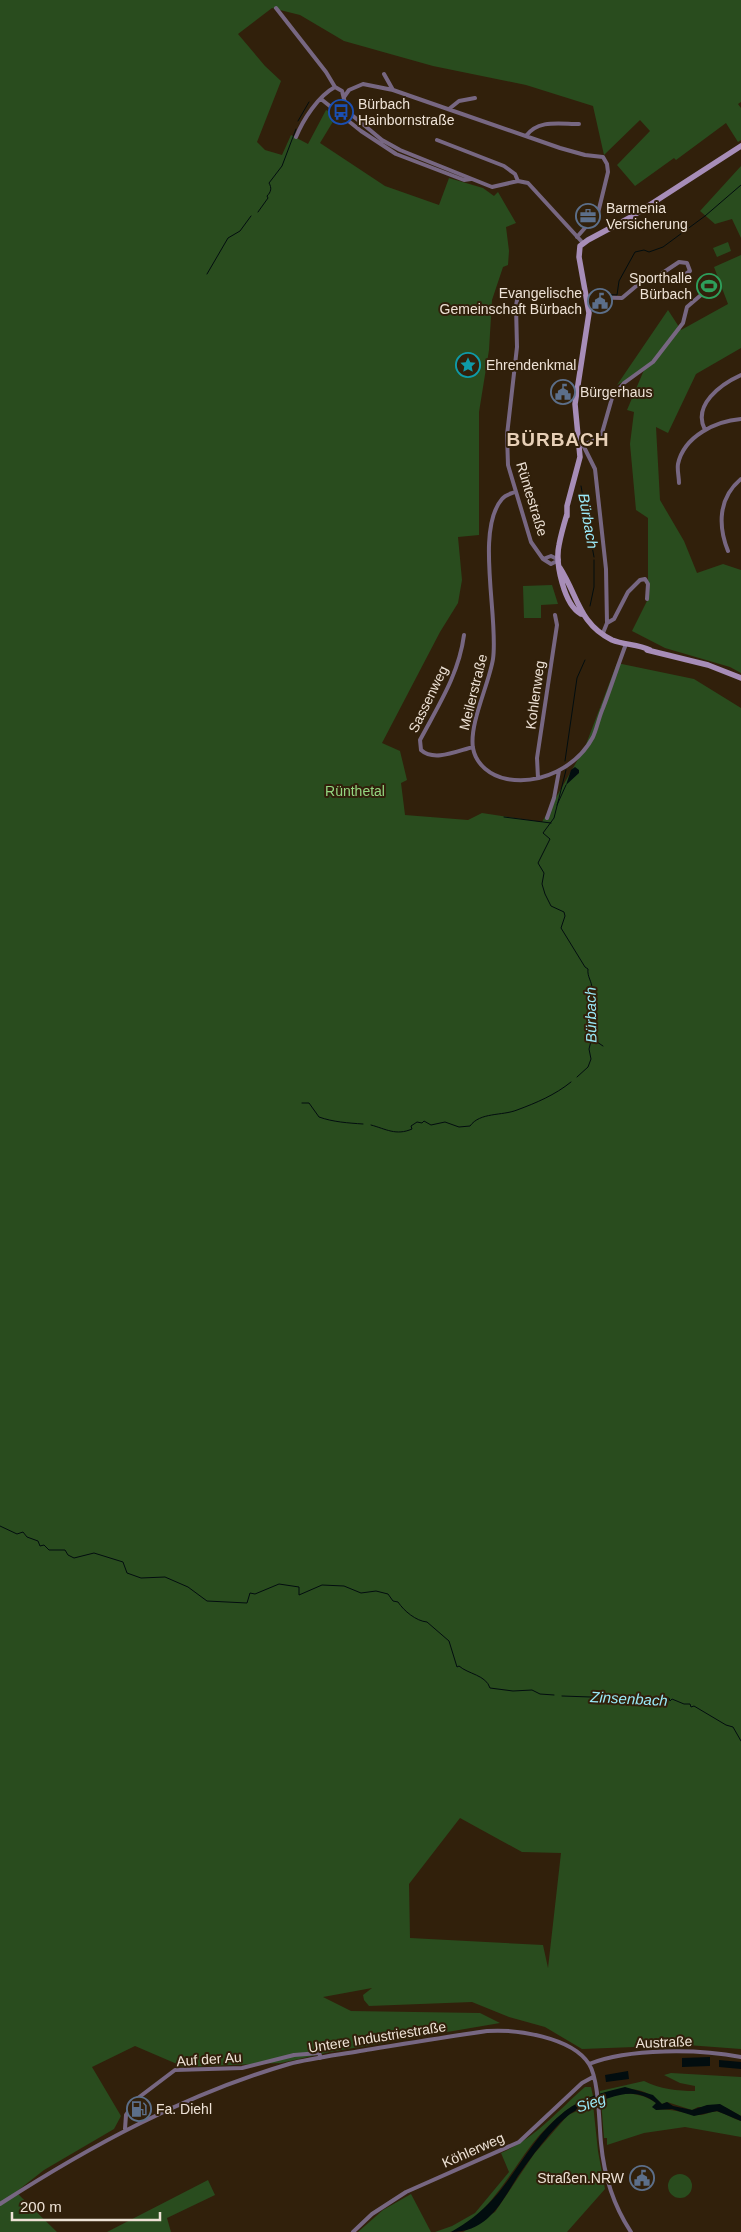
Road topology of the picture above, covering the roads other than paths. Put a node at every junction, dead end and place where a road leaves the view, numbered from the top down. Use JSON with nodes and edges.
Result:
{"nodes":[{"id":1,"x":276,"y":8,"type":"dead end"},
{"id":2,"x":384,"y":74,"type":"dead end"},
{"id":3,"x":335,"y":87,"type":"junction"},
{"id":4,"x":393,"y":90,"type":"junction"},
{"id":5,"x":344,"y":97,"type":"junction"},
{"id":6,"x":475,"y":98,"type":"dead end"},
{"id":7,"x":321,"y":99,"type":"junction"},
{"id":8,"x":327,"y":105,"type":"junction"},
{"id":9,"x":448,"y":109,"type":"junction"},
{"id":10,"x":347,"y":111,"type":"junction"},
{"id":11,"x":579,"y":124,"type":"dead end"},
{"id":12,"x":526,"y":136,"type":"junction"},
{"id":13,"x":296,"y":137,"type":"dead end"},
{"id":14,"x":438,"y":140,"type":"dead end"},
{"id":15,"x":741,"y":146,"type":"edge"},
{"id":16,"x":472,"y":178,"type":"junction"},
{"id":17,"x":518,"y":181,"type":"junction"},
{"id":18,"x":577,"y":237,"type":"junction"},
{"id":19,"x":583,"y":243,"type":"junction"},
{"id":20,"x":676,"y":281,"type":"dead end"},
{"id":21,"x":518,"y":294,"type":"dead end"},
{"id":22,"x":701,"y":295,"type":"dead end"},
{"id":23,"x":587,"y":296,"type":"junction"},
{"id":24,"x":741,"y":375,"type":"edge"},
{"id":25,"x":741,"y":419,"type":"edge"},
{"id":26,"x":705,"y":430,"type":"junction"},
{"id":27,"x":581,"y":447,"type":"junction"},
{"id":28,"x":741,"y":479,"type":"edge"},
{"id":29,"x":679,"y":483,"type":"dead end"},
{"id":30,"x":515,"y":492,"type":"junction"},
{"id":31,"x":728,"y":552,"type":"dead end"},
{"id":32,"x":559,"y":557,"type":"junction"},
{"id":33,"x":647,"y":599,"type":"dead end"},
{"id":34,"x":555,"y":615,"type":"dead end"},
{"id":35,"x":607,"y":623,"type":"junction"},
{"id":36,"x":603,"y":633,"type":"junction"},
{"id":37,"x":464,"y":635,"type":"dead end"},
{"id":38,"x":626,"y":644,"type":"junction"},
{"id":39,"x":741,"y":678,"type":"edge"},
{"id":40,"x":473,"y":747,"type":"junction"},
{"id":41,"x":560,"y":771,"type":"junction"},
{"id":42,"x":538,"y":778,"type":"junction"},
{"id":43,"x":547,"y":818,"type":"dead end"},
{"id":44,"x":741,"y":2056,"type":"edge"},
{"id":45,"x":322,"y":2058,"type":"junction"},
{"id":46,"x":589,"y":2064,"type":"junction"},
{"id":47,"x":593,"y":2077,"type":"junction"},
{"id":48,"x":125,"y":2129,"type":"junction"},
{"id":49,"x":0,"y":2204,"type":"edge"},
{"id":50,"x":353,"y":2232,"type":"edge"},
{"id":51,"x":631,"y":2232,"type":"edge"}],
"edges":[{"from":1,"to":3,"type":"street"},
{"from":2,"to":4,"type":"street"},
{"from":3,"to":5,"type":"street"},
{"from":3,"to":7,"type":"street"},
{"from":4,"to":5,"type":"street"},
{"from":4,"to":9,"type":"street"},
{"from":5,"to":10,"type":"street"},
{"from":6,"to":9,"type":"street"},
{"from":7,"to":8,"type":"street"},
{"from":7,"to":13,"type":"street"},
{"from":8,"to":10,"type":"street"},
{"from":8,"to":16,"type":"street"},
{"from":9,"to":12,"type":"street"},
{"from":10,"to":16,"type":"street"},
{"from":11,"to":12,"type":"street"},
{"from":12,"to":18,"type":"street"},
{"from":14,"to":17,"type":"street"},
{"from":15,"to":19,"type":"street"},
{"from":16,"to":17,"type":"street"},
{"from":17,"to":18,"type":"street"},
{"from":18,"to":19,"type":"street"},
{"from":19,"to":23,"type":"street"},
{"from":20,"to":23,"type":"street"},
{"from":21,"to":30,"type":"street","name":"Rüntestraße"},
{"from":22,"to":27,"type":"street"},
{"from":23,"to":27,"type":"street"},
{"from":24,"to":26,"type":"street"},
{"from":25,"to":26,"type":"street"},
{"from":26,"to":29,"type":"street"},
{"from":27,"to":32,"type":"street"},
{"from":27,"to":35,"type":"street"},
{"from":28,"to":31,"type":"street"},
{"from":30,"to":32,"type":"street","name":"Rüntestraße"},
{"from":30,"to":40,"type":"street","name":"Meilerstraße"},
{"from":32,"to":36,"type":"street"},
{"from":33,"to":35,"type":"street"},
{"from":34,"to":42,"type":"street","name":"Kohlenweg"},
{"from":35,"to":36,"type":"street"},
{"from":36,"to":38,"type":"street"},
{"from":37,"to":40,"type":"street","name":"Sassenweg"},
{"from":38,"to":39,"type":"street"},
{"from":38,"to":41,"type":"street","name":"Meilerstraße"},
{"from":40,"to":42,"type":"street","name":"Meilerstraße"},
{"from":41,"to":42,"type":"street","name":"Meilerstraße"},
{"from":41,"to":43,"type":"street"},
{"from":44,"to":46,"type":"street","name":"Austraße"},
{"from":45,"to":46,"type":"street","name":"Untere Industriestraße"},
{"from":45,"to":48,"type":"street","name":"Untere Industriestraße"},
{"from":45,"to":48,"type":"street","name":"Auf der Au"},
{"from":46,"to":47,"type":"street"},
{"from":47,"to":50,"type":"street","name":"Köhlerweg"},
{"from":47,"to":51,"type":"street"},
{"from":48,"to":49,"type":"street","name":"Untere Industriestraße"}]}
